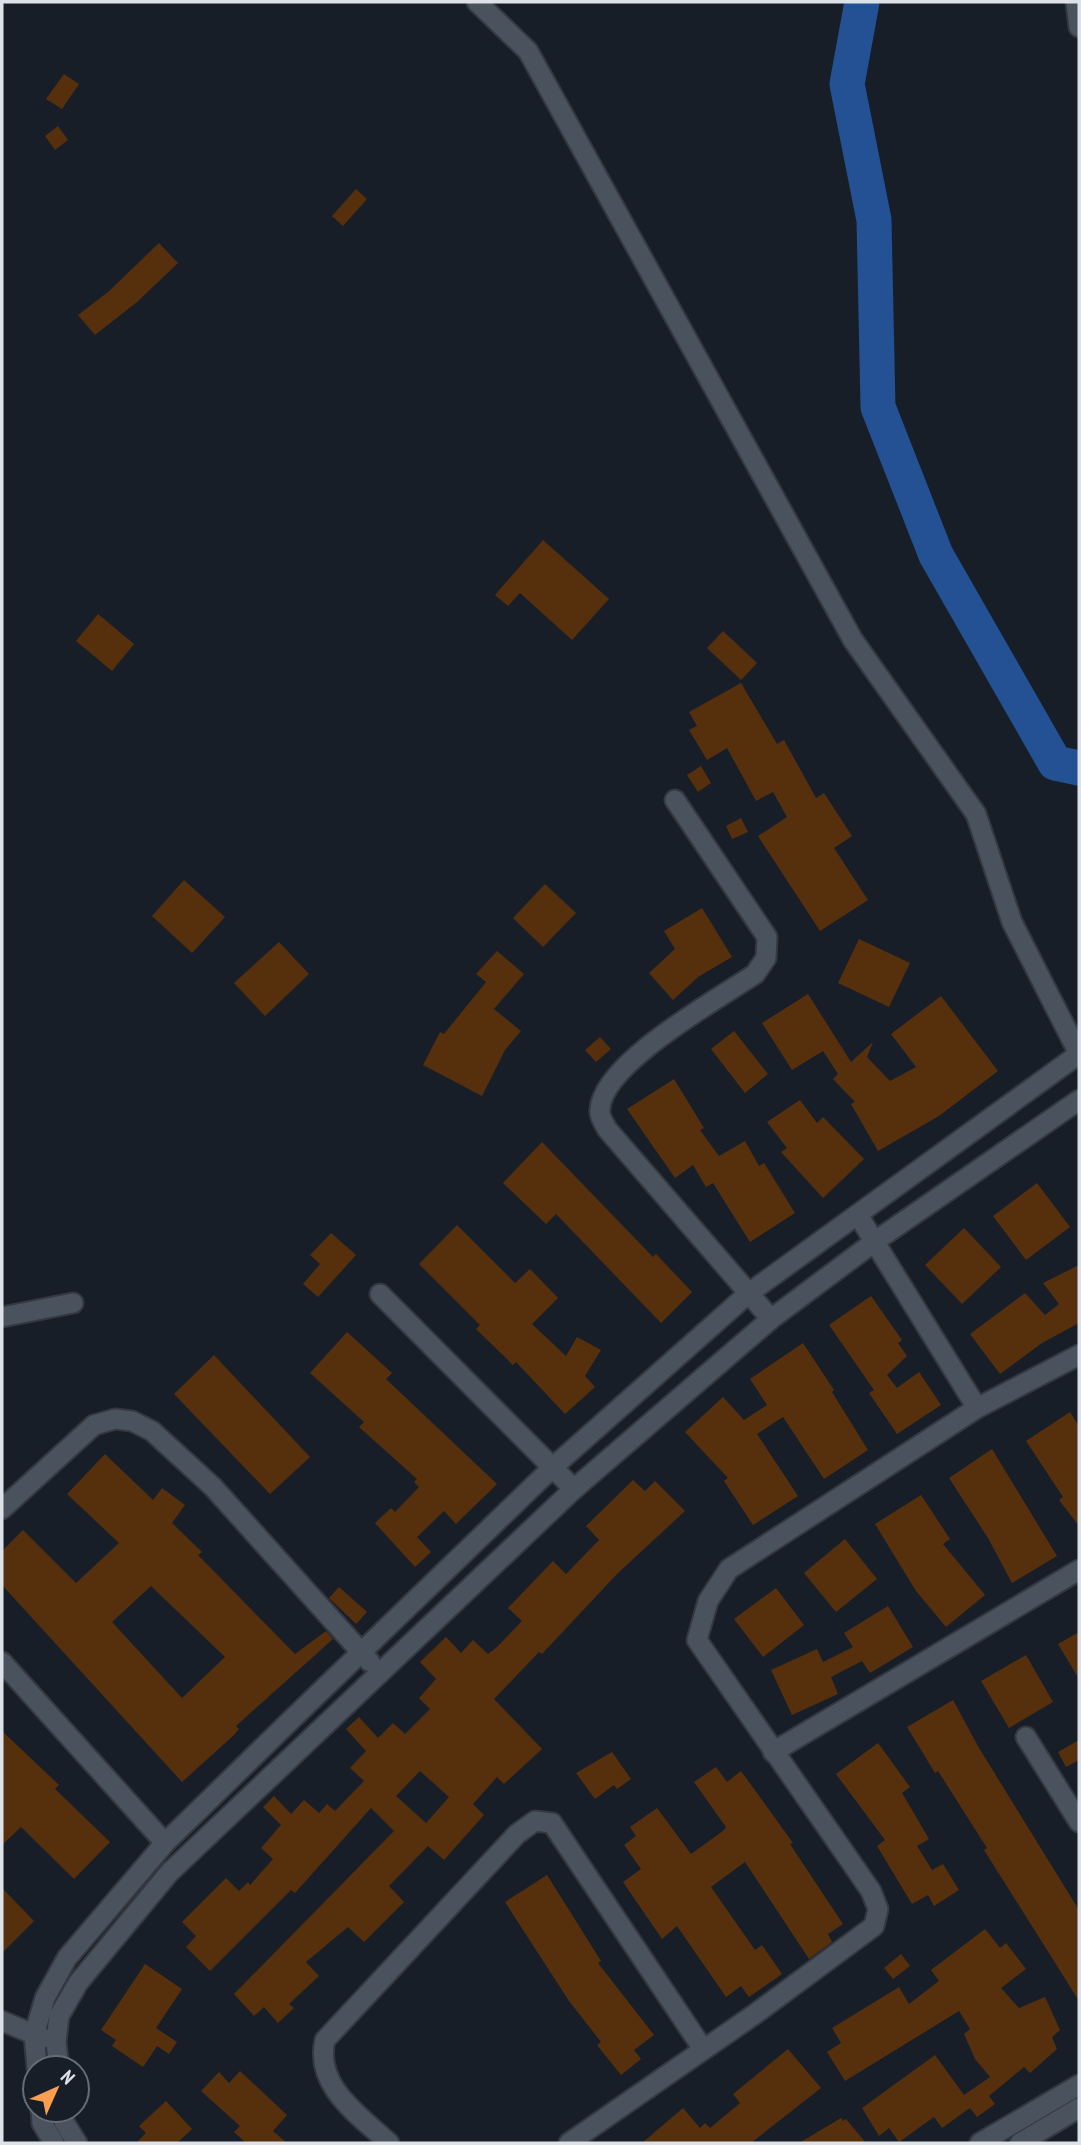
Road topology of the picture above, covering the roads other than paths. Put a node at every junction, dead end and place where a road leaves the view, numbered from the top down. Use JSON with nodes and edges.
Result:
{"nodes":[{"id":1,"x":477,"y":2,"type":"edge"},
{"id":2,"x":1076,"y":2,"type":"edge"},
{"id":3,"x":1079,"y":27,"type":"edge"},
{"id":4,"x":675,"y":800,"type":"dead end"},
{"id":5,"x":1079,"y":1054,"type":"edge"},
{"id":6,"x":1079,"y":1100,"type":"edge"},
{"id":7,"x":858,"y":1215,"type":"junction"},
{"id":8,"x":874,"y":1242,"type":"junction"},
{"id":9,"x":749,"y":1293,"type":"junction"},
{"id":10,"x":380,"y":1294,"type":"dead end"},
{"id":11,"x":73,"y":1303,"type":"dead end"},
{"id":12,"x":2,"y":1317,"type":"edge"},
{"id":13,"x":771,"y":1319,"type":"junction"},
{"id":14,"x":1079,"y":1355,"type":"edge"},
{"id":15,"x":977,"y":1408,"type":"junction"},
{"id":16,"x":552,"y":1468,"type":"junction"},
{"id":17,"x":574,"y":1489,"type":"junction"},
{"id":18,"x":2,"y":1509,"type":"edge"},
{"id":19,"x":1079,"y":1570,"type":"edge"},
{"id":20,"x":363,"y":1654,"type":"junction"},
{"id":21,"x":2,"y":1662,"type":"edge"},
{"id":22,"x":381,"y":1673,"type":"junction"},
{"id":23,"x":1026,"y":1737,"type":"dead end"},
{"id":24,"x":773,"y":1752,"type":"junction"},
{"id":25,"x":1079,"y":1822,"type":"edge"},
{"id":26,"x":165,"y":1843,"type":"junction"},
{"id":27,"x":2,"y":2021,"type":"edge"},
{"id":28,"x":34,"y":2035,"type":"junction"},
{"id":29,"x":56,"y":2042,"type":"junction"},
{"id":30,"x":704,"y":2049,"type":"junction"},
{"id":31,"x":36,"y":2054,"type":"edge"},
{"id":32,"x":57,"y":2054,"type":"edge"},
{"id":33,"x":1079,"y":2085,"type":"edge"},
{"id":34,"x":1079,"y":2108,"type":"edge"},
{"id":35,"x":43,"y":2124,"type":"edge"},
{"id":36,"x":65,"y":2124,"type":"edge"},
{"id":37,"x":54,"y":2143,"type":"edge"},
{"id":38,"x":77,"y":2143,"type":"edge"},
{"id":39,"x":389,"y":2143,"type":"edge"},
{"id":40,"x":569,"y":2143,"type":"edge"},
{"id":41,"x":980,"y":2143,"type":"edge"},
{"id":42,"x":1020,"y":2143,"type":"edge"}],
"edges":[{"from":1,"to":5,"type":"street"},
{"from":2,"to":3,"type":"street"},
{"from":4,"to":9,"type":"street"},
{"from":5,"to":7,"type":"street"},
{"from":6,"to":8,"type":"street"},
{"from":7,"to":8,"type":"street"},
{"from":7,"to":9,"type":"street"},
{"from":8,"to":13,"type":"street"},
{"from":8,"to":15,"type":"street"},
{"from":9,"to":13,"type":"street"},
{"from":9,"to":16,"type":"street"},
{"from":10,"to":16,"type":"street"},
{"from":11,"to":12,"type":"street"},
{"from":13,"to":17,"type":"street"},
{"from":14,"to":15,"type":"street"},
{"from":15,"to":24,"type":"street"},
{"from":16,"to":17,"type":"street"},
{"from":16,"to":20,"type":"street"},
{"from":17,"to":22,"type":"street"},
{"from":18,"to":20,"type":"street"},
{"from":19,"to":24,"type":"street"},
{"from":20,"to":22,"type":"street"},
{"from":20,"to":26,"type":"street"},
{"from":21,"to":26,"type":"street"},
{"from":22,"to":29,"type":"street"},
{"from":23,"to":25,"type":"street"},
{"from":24,"to":30,"type":"street"},
{"from":26,"to":28,"type":"street"},
{"from":27,"to":28,"type":"street"},
{"from":28,"to":29,"type":"street"},
{"from":28,"to":31,"type":"street"},
{"from":29,"to":32,"type":"street"},
{"from":30,"to":39,"type":"street"},
{"from":30,"to":40,"type":"street"},
{"from":33,"to":41,"type":"street"},
{"from":34,"to":42,"type":"street"},
{"from":35,"to":37,"type":"street"},
{"from":36,"to":38,"type":"street"}]}
